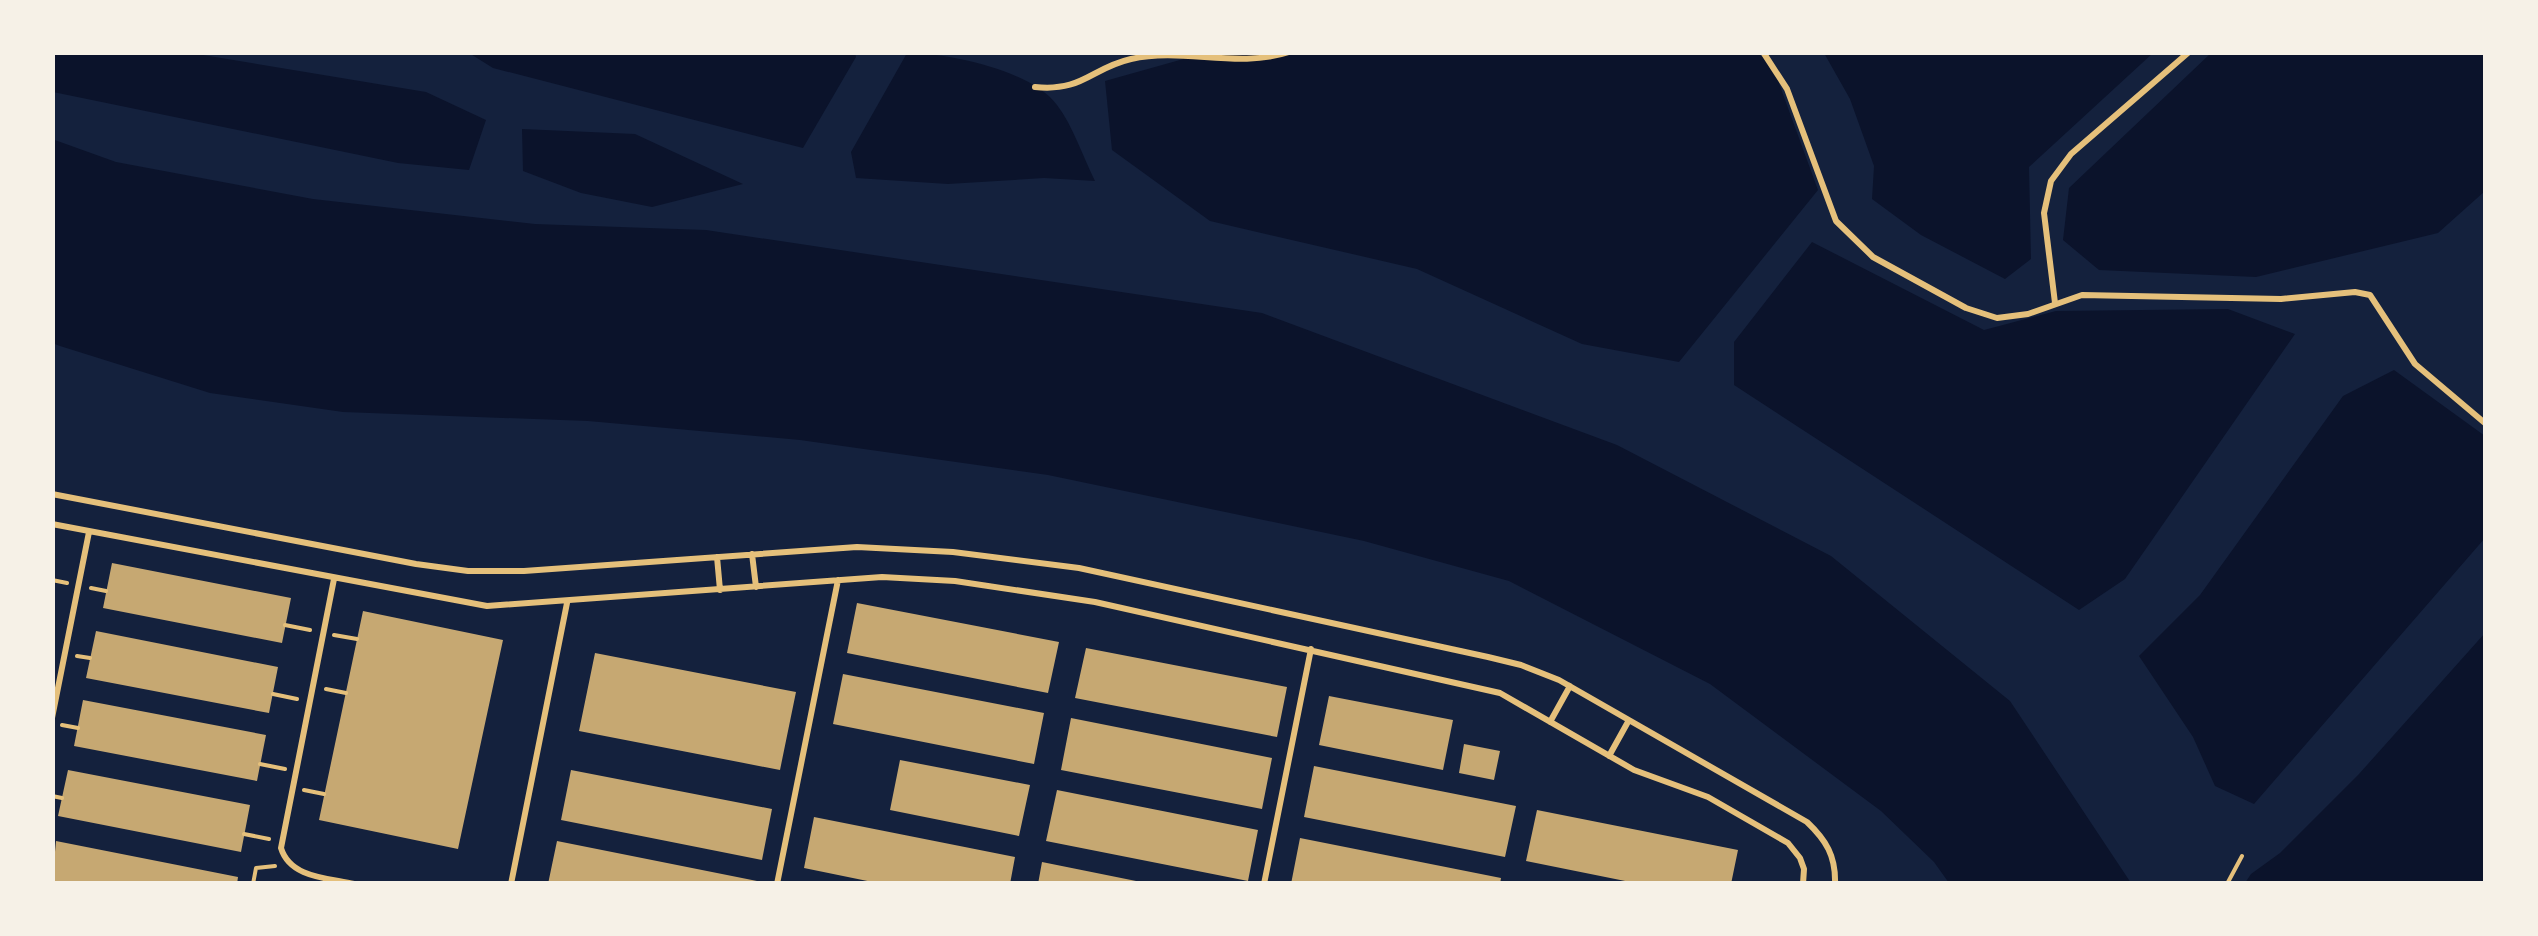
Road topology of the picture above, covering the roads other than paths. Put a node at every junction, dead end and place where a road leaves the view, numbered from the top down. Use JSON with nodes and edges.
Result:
{"nodes":[{"id":1,"x":1289,"y":52,"type":"edge"},
{"id":2,"x":1763,"y":52,"type":"edge"},
{"id":3,"x":2189,"y":52,"type":"edge"},
{"id":4,"x":1035,"y":87,"type":"dead end"},
{"id":5,"x":2055,"y":303,"type":"junction"},
{"id":6,"x":2486,"y":424,"type":"edge"},
{"id":7,"x":52,"y":494,"type":"edge"},
{"id":8,"x":52,"y":524,"type":"edge"},
{"id":9,"x":89,"y":532,"type":"junction"},
{"id":10,"x":752,"y":554,"type":"junction"},
{"id":11,"x":717,"y":557,"type":"junction"},
{"id":12,"x":334,"y":579,"type":"junction"},
{"id":13,"x":838,"y":580,"type":"junction"},
{"id":14,"x":756,"y":587,"type":"junction"},
{"id":15,"x":720,"y":590,"type":"junction"},
{"id":16,"x":566,"y":602,"type":"junction"},
{"id":17,"x":1311,"y":649,"type":"junction"},
{"id":18,"x":1570,"y":686,"type":"junction"},
{"id":19,"x":1629,"y":720,"type":"junction"},
{"id":20,"x":52,"y":721,"type":"edge"},
{"id":21,"x":1550,"y":722,"type":"junction"},
{"id":22,"x":1608,"y":756,"type":"junction"},
{"id":23,"x":354,"y":884,"type":"edge"},
{"id":24,"x":511,"y":884,"type":"edge"},
{"id":25,"x":777,"y":884,"type":"edge"},
{"id":26,"x":1264,"y":884,"type":"edge"},
{"id":27,"x":1803,"y":884,"type":"edge"},
{"id":28,"x":1836,"y":884,"type":"edge"}],
"edges":[{"from":1,"to":4,"type":"lane"},
{"from":2,"to":5,"type":"lane"},
{"from":3,"to":5,"type":"lane"},
{"from":5,"to":6,"type":"lane"},
{"from":7,"to":11,"type":"lane"},
{"from":8,"to":9,"type":"lane"},
{"from":9,"to":12,"type":"lane"},
{"from":9,"to":20,"type":"lane"},
{"from":10,"to":11,"type":"lane"},
{"from":10,"to":14,"type":"lane"},
{"from":10,"to":18,"type":"lane"},
{"from":11,"to":15,"type":"lane"},
{"from":12,"to":16,"type":"lane"},
{"from":12,"to":23,"type":"lane"},
{"from":13,"to":14,"type":"lane"},
{"from":13,"to":17,"type":"lane"},
{"from":13,"to":25,"type":"lane"},
{"from":14,"to":15,"type":"lane"},
{"from":15,"to":16,"type":"lane"},
{"from":16,"to":24,"type":"lane"},
{"from":17,"to":21,"type":"lane"},
{"from":17,"to":26,"type":"lane"},
{"from":18,"to":19,"type":"lane"},
{"from":18,"to":21,"type":"lane"},
{"from":19,"to":22,"type":"lane"},
{"from":19,"to":28,"type":"lane"},
{"from":21,"to":22,"type":"lane"},
{"from":22,"to":27,"type":"lane"}]}
